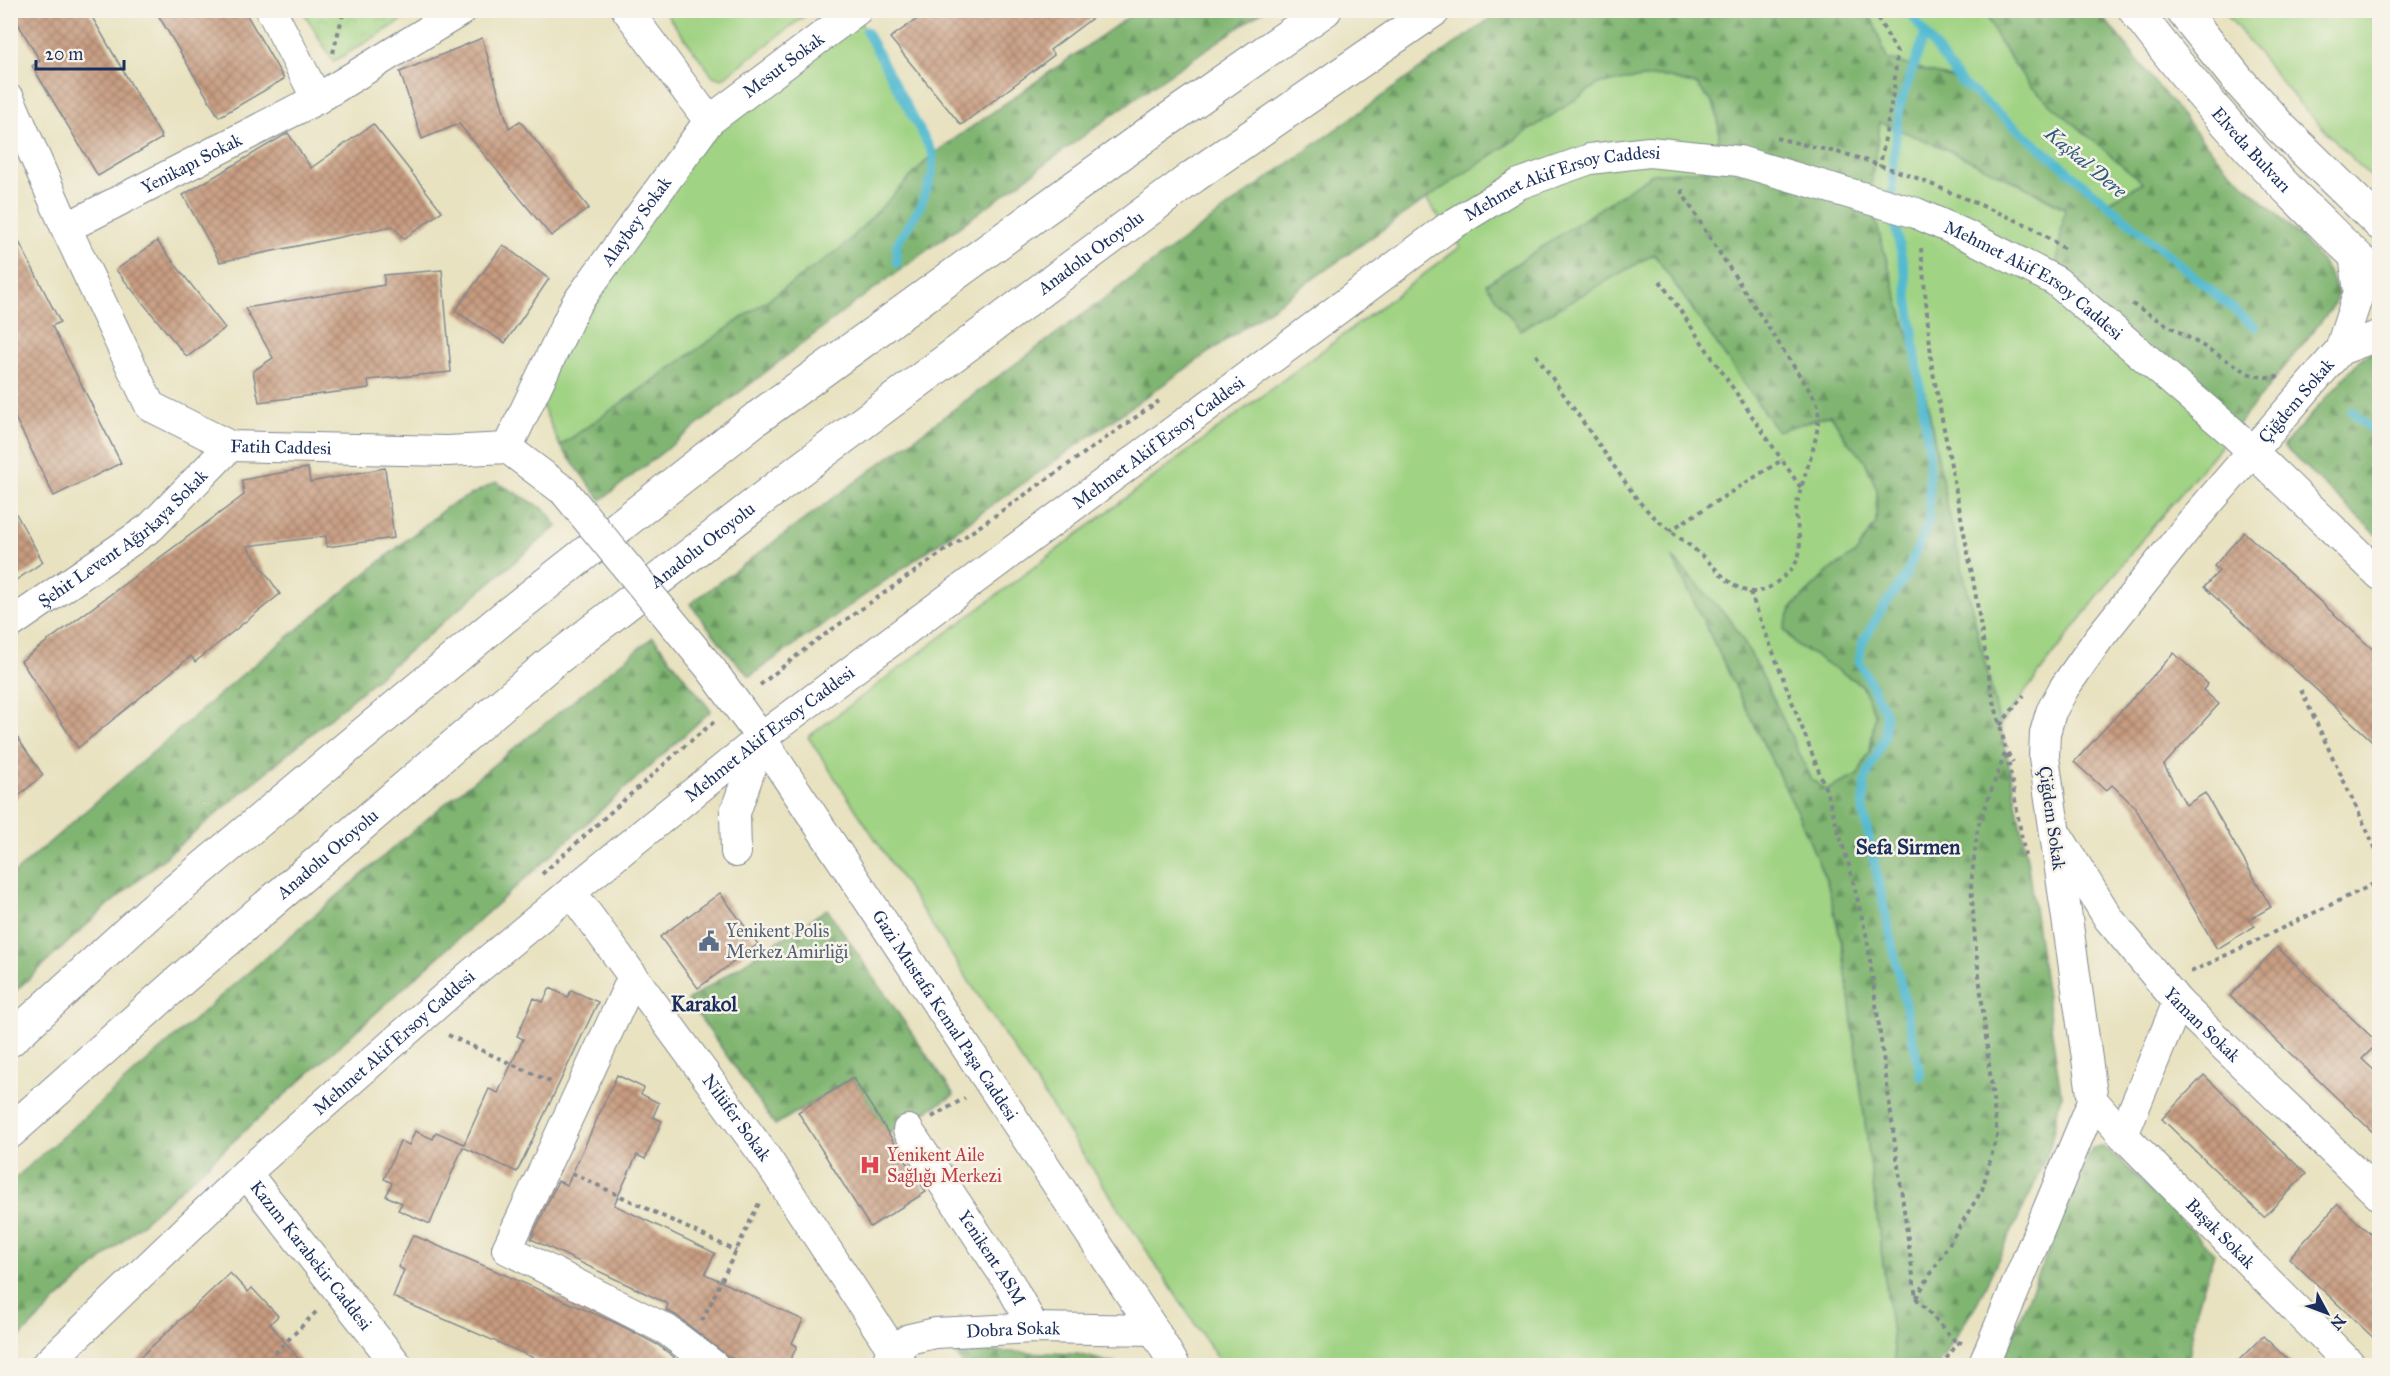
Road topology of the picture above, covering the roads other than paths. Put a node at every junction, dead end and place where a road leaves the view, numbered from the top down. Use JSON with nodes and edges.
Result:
{"nodes":[{"id":1,"x":271,"y":10,"type":"edge"},
{"id":2,"x":462,"y":10,"type":"edge"},
{"id":3,"x":627,"y":10,"type":"edge"},
{"id":4,"x":857,"y":10,"type":"edge"},
{"id":5,"x":1325,"y":10,"type":"edge"},
{"id":6,"x":1434,"y":10,"type":"edge"},
{"id":7,"x":2135,"y":10,"type":"edge"},
{"id":8,"x":2182,"y":10,"type":"edge"},
{"id":9,"x":316,"y":99,"type":"junction"},
{"id":10,"x":10,"y":100,"type":"edge"},
{"id":11,"x":710,"y":121,"type":"junction"},
{"id":12,"x":2379,"y":224,"type":"edge"},
{"id":13,"x":66,"y":228,"type":"junction"},
{"id":14,"x":2354,"y":254,"type":"junction"},
{"id":15,"x":2379,"y":277,"type":"edge"},
{"id":16,"x":2379,"y":335,"type":"edge"},
{"id":17,"x":2340,"y":350,"type":"junction"},
{"id":18,"x":230,"y":446,"type":"junction"},
{"id":19,"x":507,"y":448,"type":"junction"},
{"id":20,"x":2252,"y":451,"type":"junction"},
{"id":21,"x":2379,"y":574,"type":"edge"},
{"id":22,"x":10,"y":624,"type":"edge"},
{"id":23,"x":761,"y":738,"type":"junction"},
{"id":24,"x":2053,"y":828,"type":"junction"},
{"id":25,"x":736,"y":852,"type":"dead end"},
{"id":26,"x":571,"y":892,"type":"junction"},
{"id":27,"x":633,"y":976,"type":"junction"},
{"id":28,"x":2170,"y":993,"type":"junction"},
{"id":29,"x":10,"y":1040,"type":"edge"},
{"id":30,"x":2092,"y":1101,"type":"junction"},
{"id":31,"x":908,"y":1130,"type":"road end"},
{"id":32,"x":10,"y":1132,"type":"edge"},
{"id":33,"x":2123,"y":1135,"type":"junction"},
{"id":34,"x":246,"y":1173,"type":"junction"},
{"id":35,"x":2379,"y":1196,"type":"edge"},
{"id":36,"x":1034,"y":1328,"type":"junction"},
{"id":37,"x":1154,"y":1330,"type":"junction"},
{"id":38,"x":1986,"y":1358,"type":"edge"},
{"id":39,"x":893,"y":1361,"type":"edge"},
{"id":40,"x":45,"y":1365,"type":"edge"},
{"id":41,"x":398,"y":1365,"type":"edge"},
{"id":42,"x":714,"y":1365,"type":"edge"},
{"id":43,"x":1175,"y":1365,"type":"edge"},
{"id":44,"x":2352,"y":1365,"type":"edge"}],
"edges":[{"from":1,"to":9,"type":"street"},
{"from":2,"to":9,"type":"street","name":"Yenikapı Sokak"},
{"from":3,"to":11,"type":"street"},
{"from":4,"to":11,"type":"street","name":"Mesut Sokak"},
{"from":5,"to":29,"type":"main road"},
{"from":6,"to":32,"type":"main road","name":"Anadolu Otoyolu"},
{"from":7,"to":14,"type":"main road","name":"Elveda Bulvarı"},
{"from":8,"to":12,"type":"main road","name":"Elveda Bulvarı"},
{"from":9,"to":13,"type":"street","name":"Yenikapı Sokak"},
{"from":10,"to":13,"type":"street","name":"Fatih Caddesi"},
{"from":11,"to":19,"type":"street","name":"Alaybey Sokak"},
{"from":13,"to":18,"type":"street","name":"Fatih Caddesi"},
{"from":14,"to":15,"type":"main road","name":"Elveda Bulvarı"},
{"from":14,"to":17,"type":"street"},
{"from":16,"to":17,"type":"street"},
{"from":17,"to":20,"type":"street","name":"Çiğdem Sokak"},
{"from":18,"to":19,"type":"street","name":"Fatih Caddesi"},
{"from":18,"to":22,"type":"street","name":"Şehit Levent Ağırkaya Sokak"},
{"from":19,"to":23,"type":"street","name":"Gazi Mustafa Kemal Paşa Caddesi","bridge":true},
{"from":20,"to":21,"type":"street","name":"Mehmet Akif Ersoy Caddesi"},
{"from":20,"to":23,"type":"street","name":"Mehmet Akif Ersoy Caddesi"},
{"from":20,"to":24,"type":"street","name":"Çiğdem Sokak"},
{"from":23,"to":25,"type":"street"},
{"from":23,"to":26,"type":"street","name":"Mehmet Akif Ersoy Caddesi"},
{"from":23,"to":37,"type":"street","name":"Gazi Mustafa Kemal Paşa Caddesi"},
{"from":24,"to":28,"type":"street","name":"Yaman Sokak"},
{"from":24,"to":30,"type":"street","name":"Çiğdem Sokak"},
{"from":26,"to":27,"type":"street","name":"Nilüfer Sokak"},
{"from":26,"to":34,"type":"street","name":"Mehmet Akif Ersoy Caddesi"},
{"from":27,"to":39,"type":"street","name":"Nilüfer Sokak"},
{"from":27,"to":42,"type":"street"},
{"from":28,"to":33,"type":"street"},
{"from":28,"to":35,"type":"street","name":"Yaman Sokak"},
{"from":30,"to":33,"type":"street","name":"Başak Sokak"},
{"from":30,"to":38,"type":"street"},
{"from":31,"to":36,"type":"street","name":"Yenikent ASM"},
{"from":33,"to":44,"type":"street","name":"Başak Sokak"},
{"from":34,"to":40,"type":"street","name":"Mehmet Akif Ersoy Caddesi"},
{"from":34,"to":41,"type":"street","name":"Kazım Karabekir Caddesi"},
{"from":36,"to":37,"type":"street","name":"Dobra Sokak"},
{"from":36,"to":39,"type":"street","name":"Dobra Sokak"},
{"from":37,"to":43,"type":"street","name":"Gazi Mustafa Kemal Paşa Caddesi"}]}
